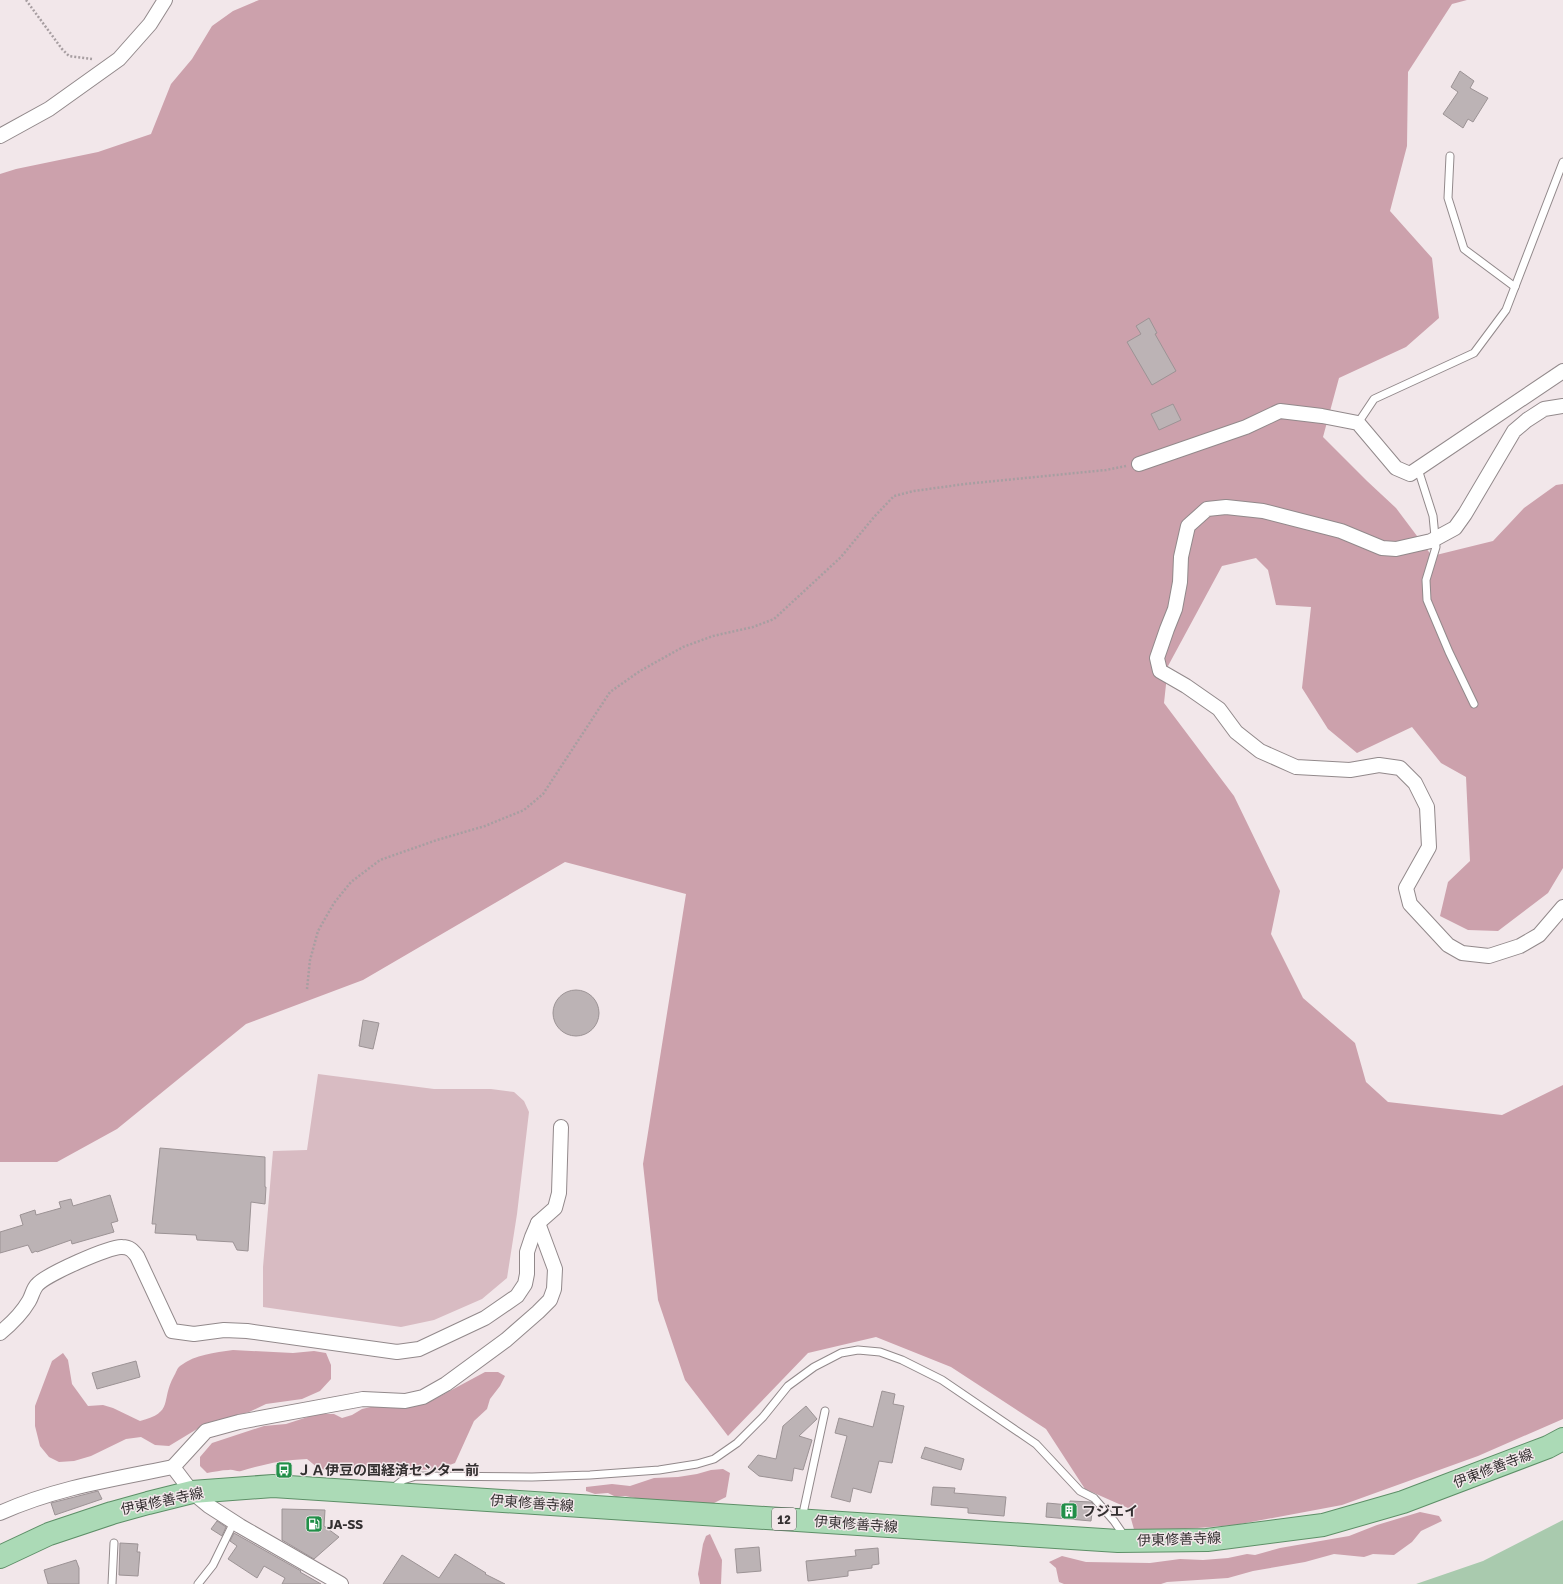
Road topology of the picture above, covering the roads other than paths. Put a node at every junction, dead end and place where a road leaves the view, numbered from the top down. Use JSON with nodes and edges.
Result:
{"nodes":[{"id":1,"x":165,"y":0,"type":"edge"},
{"id":2,"x":0,"y":136,"type":"edge"},
{"id":3,"x":1450,"y":156,"type":"dead end"},
{"id":4,"x":1563,"y":162,"type":"edge"},
{"id":5,"x":1515,"y":287,"type":"junction"},
{"id":6,"x":1563,"y":371,"type":"edge"},
{"id":7,"x":1563,"y":406,"type":"edge"},
{"id":8,"x":1358,"y":423,"type":"junction"},
{"id":9,"x":1139,"y":464,"type":"road end"},
{"id":10,"x":1418,"y":469,"type":"junction"},
{"id":11,"x":1435,"y":539,"type":"junction"},
{"id":12,"x":1474,"y":704,"type":"dead end"},
{"id":13,"x":1563,"y":907,"type":"edge"},
{"id":14,"x":561,"y":1127,"type":"dead end"},
{"id":15,"x":538,"y":1223,"type":"junction"},
{"id":16,"x":0,"y":1333,"type":"edge"},
{"id":17,"x":824,"y":1411,"type":"dead end"},
{"id":18,"x":1563,"y":1439,"type":"edge"},
{"id":19,"x":173,"y":1467,"type":"junction"},
{"id":20,"x":192,"y":1492,"type":"junction"},
{"id":21,"x":388,"y":1493,"type":"junction"},
{"id":22,"x":0,"y":1513,"type":"edge"},
{"id":23,"x":802,"y":1520,"type":"junction"},
{"id":24,"x":234,"y":1522,"type":"junction"},
{"id":25,"x":1128,"y":1541,"type":"junction"},
{"id":26,"x":114,"y":1544,"type":"dead end"},
{"id":27,"x":0,"y":1557,"type":"edge"},
{"id":28,"x":112,"y":1584,"type":"edge"},
{"id":29,"x":198,"y":1584,"type":"edge"},
{"id":30,"x":341,"y":1584,"type":"edge"}],
"edges":[{"from":1,"to":2,"type":"street"},
{"from":3,"to":5,"type":"lane"},
{"from":4,"to":5,"type":"lane"},
{"from":5,"to":8,"type":"lane"},
{"from":6,"to":10,"type":"street"},
{"from":7,"to":11,"type":"street"},
{"from":8,"to":9,"type":"street"},
{"from":8,"to":10,"type":"street"},
{"from":10,"to":11,"type":"lane"},
{"from":11,"to":12,"type":"lane"},
{"from":11,"to":13,"type":"street"},
{"from":14,"to":15,"type":"street"},
{"from":15,"to":16,"type":"street"},
{"from":15,"to":19,"type":"street"},
{"from":17,"to":23,"type":"lane"},
{"from":18,"to":25,"type":"main road","name":"伊東修善寺線","number":"12"},
{"from":19,"to":20,"type":"street"},
{"from":19,"to":22,"type":"street"},
{"from":20,"to":21,"type":"main road","name":"伊東修善寺線","number":"12"},
{"from":20,"to":24,"type":"street"},
{"from":20,"to":27,"type":"main road","name":"伊東修善寺線","number":"12"},
{"from":21,"to":23,"type":"main road","name":"伊東修善寺線","number":"12"},
{"from":21,"to":25,"type":"lane"},
{"from":23,"to":25,"type":"main road","name":"伊東修善寺線","number":"12"},
{"from":24,"to":29,"type":"lane"},
{"from":24,"to":30,"type":"street"},
{"from":26,"to":28,"type":"lane"}]}
